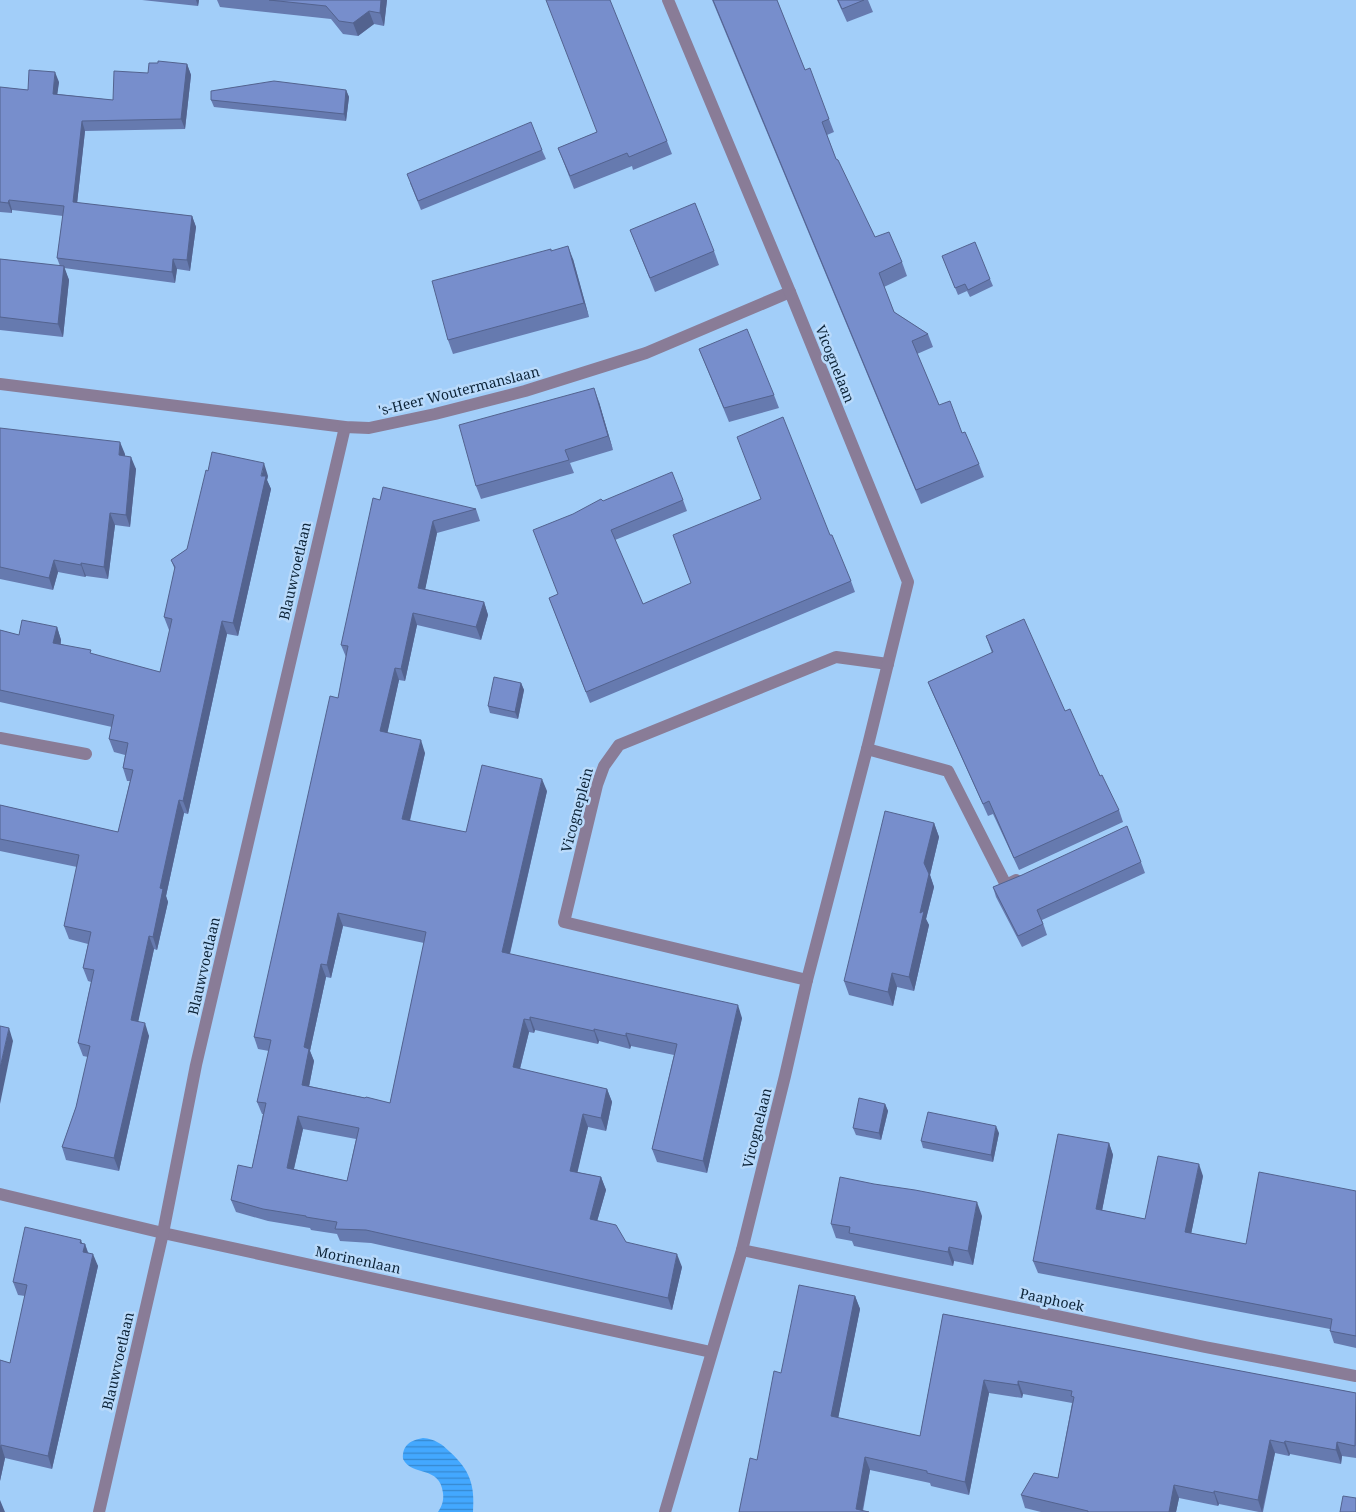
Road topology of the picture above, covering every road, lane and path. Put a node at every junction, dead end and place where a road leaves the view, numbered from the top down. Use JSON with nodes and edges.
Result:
{"nodes":[{"id":1,"x":668,"y":0,"type":"edge"},
{"id":2,"x":790,"y":292,"type":"junction"},
{"id":3,"x":0,"y":384,"type":"edge"},
{"id":4,"x":345,"y":427,"type":"junction"},
{"id":5,"x":888,"y":664,"type":"junction"},
{"id":6,"x":0,"y":738,"type":"edge"},
{"id":7,"x":867,"y":749,"type":"junction"},
{"id":8,"x":86,"y":754,"type":"dead end"},
{"id":9,"x":1023,"y":877,"type":"edge"},
{"id":10,"x":807,"y":980,"type":"junction"},
{"id":11,"x":0,"y":1194,"type":"edge"},
{"id":12,"x":162,"y":1233,"type":"junction"},
{"id":13,"x":742,"y":1250,"type":"junction"},
{"id":14,"x":711,"y":1352,"type":"junction"},
{"id":15,"x":1356,"y":1376,"type":"edge"},
{"id":16,"x":99,"y":1512,"type":"edge"},
{"id":17,"x":665,"y":1512,"type":"edge"}],
"edges":[{"from":1,"to":2,"type":"street","name":"Vicognelaan"},
{"from":2,"to":4,"type":"street","name":"'s-Heer Woutermanslaan"},
{"from":2,"to":5,"type":"street","name":"Vicognelaan"},
{"from":3,"to":4,"type":"street","name":"'s-Heer Woutermanslaan"},
{"from":4,"to":12,"type":"street","name":"Blauwvoetlaan"},
{"from":5,"to":7,"type":"street","name":"Vicognelaan"},
{"from":5,"to":10,"type":"street","name":"Vicogneplein"},
{"from":6,"to":8,"type":"street"},
{"from":7,"to":9,"type":"street"},
{"from":7,"to":10,"type":"street","name":"Vicognelaan"},
{"from":10,"to":13,"type":"street","name":"Vicognelaan"},
{"from":11,"to":12,"type":"street","name":"Morinenlaan"},
{"from":12,"to":14,"type":"street","name":"Morinenlaan"},
{"from":12,"to":16,"type":"street","name":"Blauwvoetlaan"},
{"from":13,"to":14,"type":"street","name":"Vicognelaan"},
{"from":13,"to":15,"type":"street","name":"Paaphoek"},
{"from":14,"to":17,"type":"street","name":"Vicognelaan"}]}
